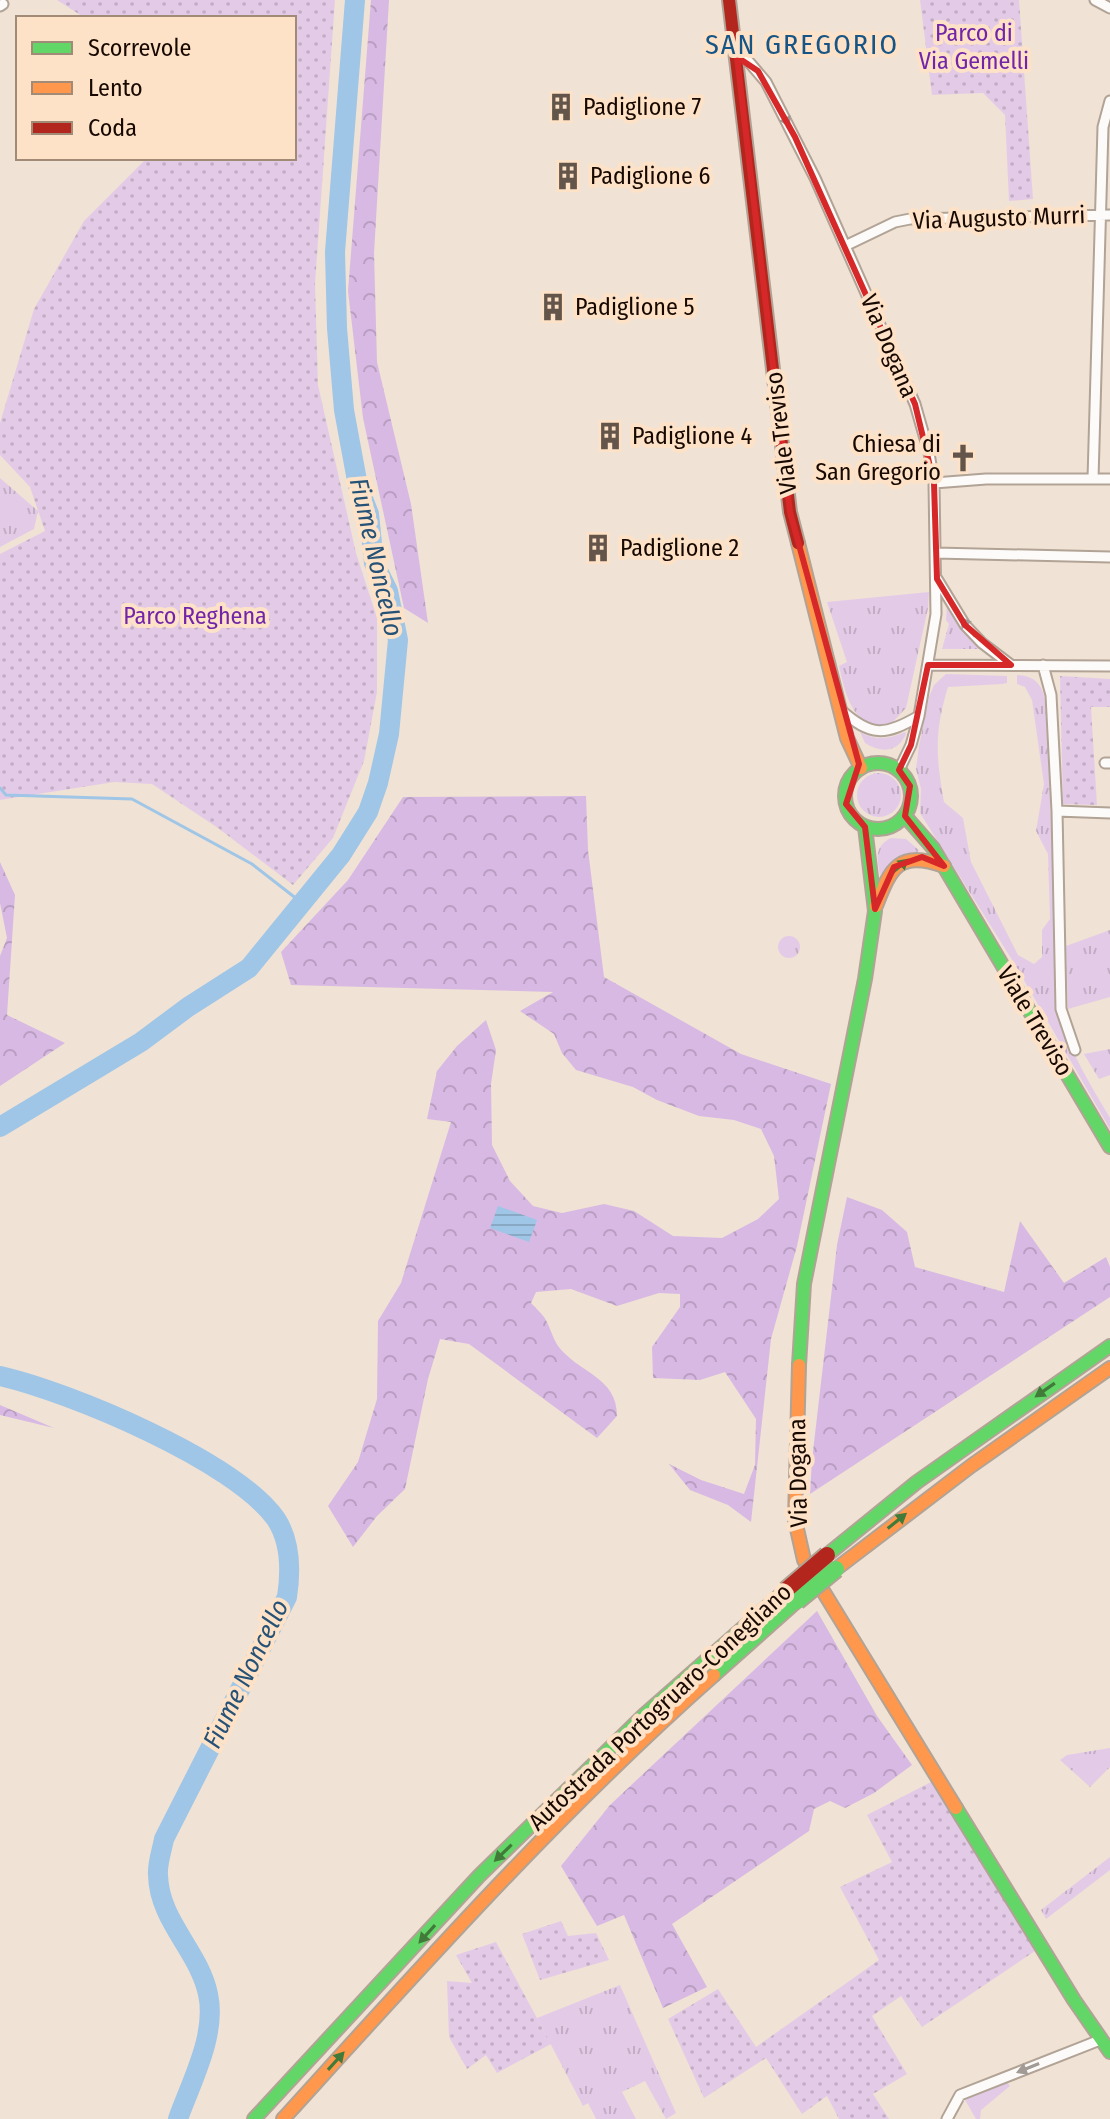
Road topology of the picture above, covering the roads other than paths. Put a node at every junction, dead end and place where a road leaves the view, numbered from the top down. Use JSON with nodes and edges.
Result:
{"nodes":[{"id":1,"x":729,"y":0,"type":"edge"},
{"id":2,"x":1095,"y":0,"type":"edge"},
{"id":3,"x":1110,"y":8,"type":"edge"},
{"id":4,"x":737,"y":57,"type":"junction"},
{"id":5,"x":1110,"y":101,"type":"edge"},
{"id":6,"x":1105,"y":215,"type":"edge"},
{"id":7,"x":845,"y":246,"type":"junction"},
{"id":8,"x":1093,"y":479,"type":"junction"},
{"id":9,"x":1110,"y":479,"type":"edge"},
{"id":10,"x":934,"y":483,"type":"junction"},
{"id":11,"x":936,"y":553,"type":"junction"},
{"id":12,"x":1110,"y":557,"type":"edge"},
{"id":13,"x":937,"y":579,"type":"junction"},
{"id":14,"x":928,"y":665,"type":"junction"},
{"id":15,"x":1011,"y":665,"type":"junction"},
{"id":16,"x":1043,"y":665,"type":"junction"},
{"id":17,"x":1110,"y":666,"type":"edge"},
{"id":18,"x":840,"y":709,"type":"junction"},
{"id":19,"x":919,"y":716,"type":"junction"},
{"id":20,"x":861,"y":768,"type":"junction"},
{"id":21,"x":899,"y":770,"type":"junction"},
{"id":22,"x":1057,"y":811,"type":"junction"},
{"id":23,"x":1110,"y":813,"type":"edge"},
{"id":24,"x":905,"y":816,"type":"junction"},
{"id":25,"x":865,"y":827,"type":"junction"},
{"id":26,"x":944,"y":866,"type":"junction"},
{"id":27,"x":875,"y":909,"type":"junction"},
{"id":28,"x":1075,"y":1050,"type":"dead end"},
{"id":29,"x":1110,"y":1147,"type":"edge"},
{"id":30,"x":1110,"y":1343,"type":"edge"},
{"id":31,"x":1110,"y":1368,"type":"edge"},
{"id":32,"x":1110,"y":1375,"type":"edge"},
{"id":33,"x":1073,"y":1392,"type":"junction"},
{"id":34,"x":832,"y":1562,"type":"junction"},
{"id":35,"x":792,"y":1596,"type":"junction"},
{"id":36,"x":1105,"y":2046,"type":"edge"},
{"id":37,"x":254,"y":2119,"type":"edge"},
{"id":38,"x":283,"y":2119,"type":"edge"},
{"id":39,"x":947,"y":2119,"type":"edge"}],
"edges":[{"from":1,"to":4,"type":"main road","name":"Viale Treviso"},
{"from":2,"to":3,"type":"street"},
{"from":4,"to":7,"type":"street","name":"Via Dogana","one_way":true},
{"from":4,"to":18,"type":"main road","name":"Viale Treviso"},
{"from":5,"to":6,"type":"street"},
{"from":6,"to":7,"type":"street","name":"Via Augusto Murri"},
{"from":6,"to":8,"type":"street"},
{"from":7,"to":10,"type":"street","name":"Via Dogana"},
{"from":8,"to":9,"type":"street"},
{"from":8,"to":10,"type":"street"},
{"from":10,"to":11,"type":"street","name":"Via Dogana"},
{"from":11,"to":12,"type":"street"},
{"from":11,"to":13,"type":"street","name":"Via Dogana"},
{"from":13,"to":14,"type":"street","name":"Via Dogana"},
{"from":15,"to":13,"type":"street","one_way":true},
{"from":14,"to":15,"type":"street"},
{"from":14,"to":19,"type":"street","name":"Via Dogana"},
{"from":15,"to":16,"type":"street"},
{"from":16,"to":17,"type":"street"},
{"from":16,"to":22,"type":"street"},
{"from":18,"to":19,"type":"street"},
{"from":18,"to":20,"type":"main road","name":"Viale Treviso"},
{"from":19,"to":21,"type":"street","name":"Via Dogana"},
{"from":20,"to":21,"type":"main road"},
{"from":20,"to":25,"type":"main road"},
{"from":21,"to":24,"type":"main road"},
{"from":22,"to":23,"type":"street"},
{"from":22,"to":28,"type":"street"},
{"from":24,"to":25,"type":"main road"},
{"from":24,"to":26,"type":"main road","name":"Viale Treviso"},
{"from":25,"to":27,"type":"main road","name":"Via Dogana"},
{"from":27,"to":26,"type":"main road","name":"Via Dogana","one_way":true},
{"from":26,"to":29,"type":"main road","name":"Viale Treviso"},
{"from":27,"to":36,"type":"main road","name":"Via Dogana"},
{"from":30,"to":34,"type":"main road","name":"Autostrada Portogruaro-Conegliano","one_way":true},
{"from":31,"to":33,"type":"main road","name":"Autostrada Portogruaro-Conegliano"},
{"from":32,"to":33,"type":"main road"},
{"from":34,"to":33,"type":"main road","name":"Autostrada Portogruaro-Conegliano","one_way":true},
{"from":34,"to":35,"type":"main road","name":"Autostrada Portogruaro-Conegliano","bridge":true},
{"from":35,"to":37,"type":"main road","name":"Autostrada Portogruaro-Conegliano","one_way":true},
{"from":38,"to":35,"type":"main road","name":"Autostrada Portogruaro-Conegliano","one_way":true},
{"from":36,"to":39,"type":"street","one_way":true}]}
